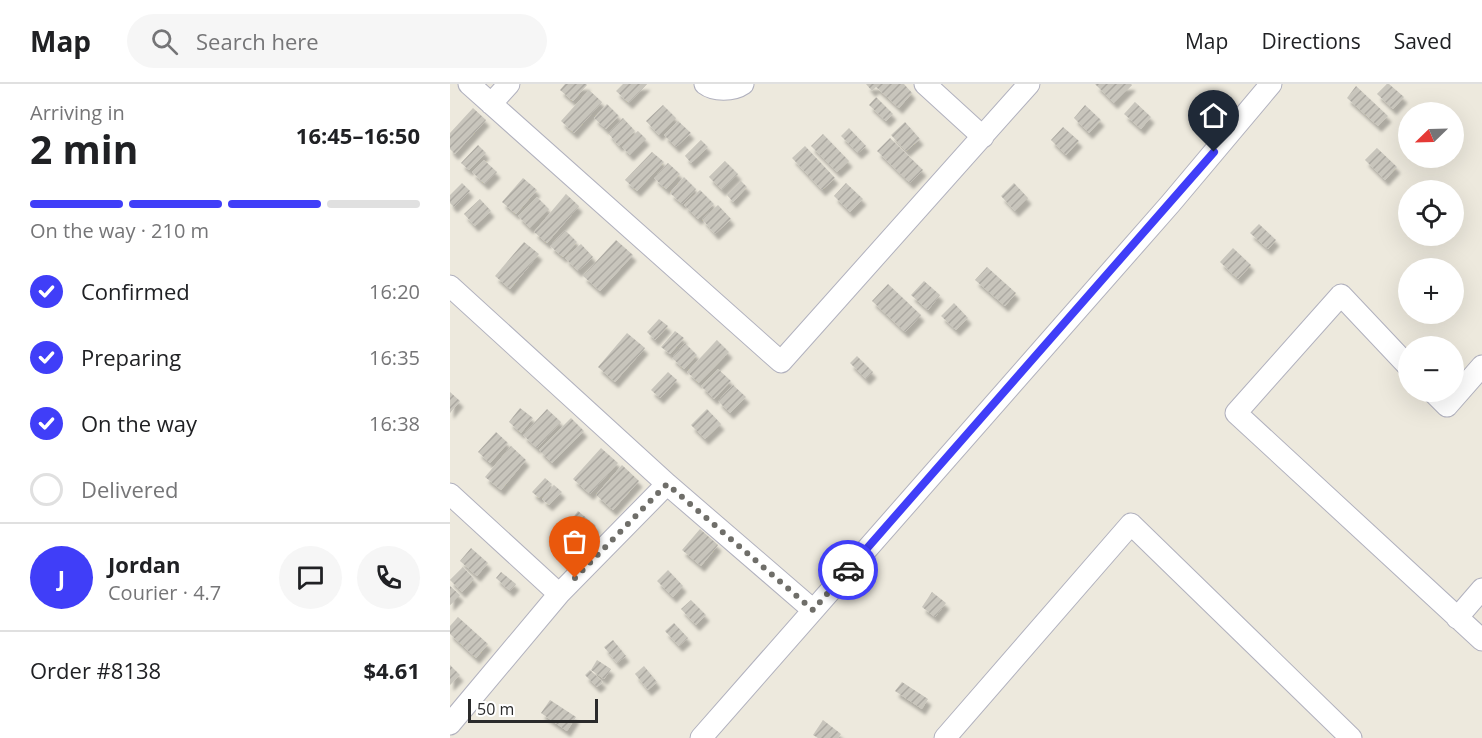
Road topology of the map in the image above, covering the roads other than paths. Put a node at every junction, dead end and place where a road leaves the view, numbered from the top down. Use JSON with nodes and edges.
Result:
{"nodes":[{"id":1,"x":469,"y":84,"type":"edge"},
{"id":2,"x":509,"y":84,"type":"edge"},
{"id":3,"x":705,"y":84,"type":"edge"},
{"id":4,"x":743,"y":84,"type":"edge"},
{"id":5,"x":925,"y":84,"type":"edge"},
{"id":6,"x":1029,"y":84,"type":"edge"},
{"id":7,"x":1271,"y":84,"type":"edge"},
{"id":8,"x":491,"y":104,"type":"junction"},
{"id":9,"x":983,"y":137,"type":"junction"},
{"id":10,"x":450,"y":286,"type":"edge"},
{"id":11,"x":1398,"y":355,"type":"edge"},
{"id":12,"x":1482,"y":366,"type":"edge"},
{"id":13,"x":1464,"y":387,"type":"edge"},
{"id":14,"x":667,"y":484,"type":"junction"},
{"id":15,"x":450,"y":494,"type":"edge"},
{"id":16,"x":1482,"y":589,"type":"edge"},
{"id":17,"x":559,"y":594,"type":"junction"},
{"id":18,"x":813,"y":610,"type":"junction"},
{"id":19,"x":1457,"y":618,"type":"junction"},
{"id":20,"x":1482,"y":640,"type":"edge"},
{"id":21,"x":450,"y":724,"type":"edge"},
{"id":22,"x":701,"y":738,"type":"edge"},
{"id":23,"x":945,"y":738,"type":"edge"},
{"id":24,"x":1351,"y":738,"type":"edge"}],
"edges":[{"from":1,"to":8,"type":"street"},
{"from":2,"to":8,"type":"street"},
{"from":3,"to":4,"type":"street"},
{"from":5,"to":9,"type":"street"},
{"from":6,"to":9,"type":"street"},
{"from":7,"to":18,"type":"street"},
{"from":8,"to":9,"type":"street"},
{"from":10,"to":14,"type":"street"},
{"from":11,"to":19,"type":"street"},
{"from":12,"to":13,"type":"street"},
{"from":14,"to":17,"type":"street"},
{"from":14,"to":18,"type":"street"},
{"from":15,"to":17,"type":"street"},
{"from":16,"to":19,"type":"street"},
{"from":17,"to":21,"type":"street"},
{"from":18,"to":22,"type":"street"},
{"from":19,"to":20,"type":"street"},
{"from":23,"to":24,"type":"street"}]}
